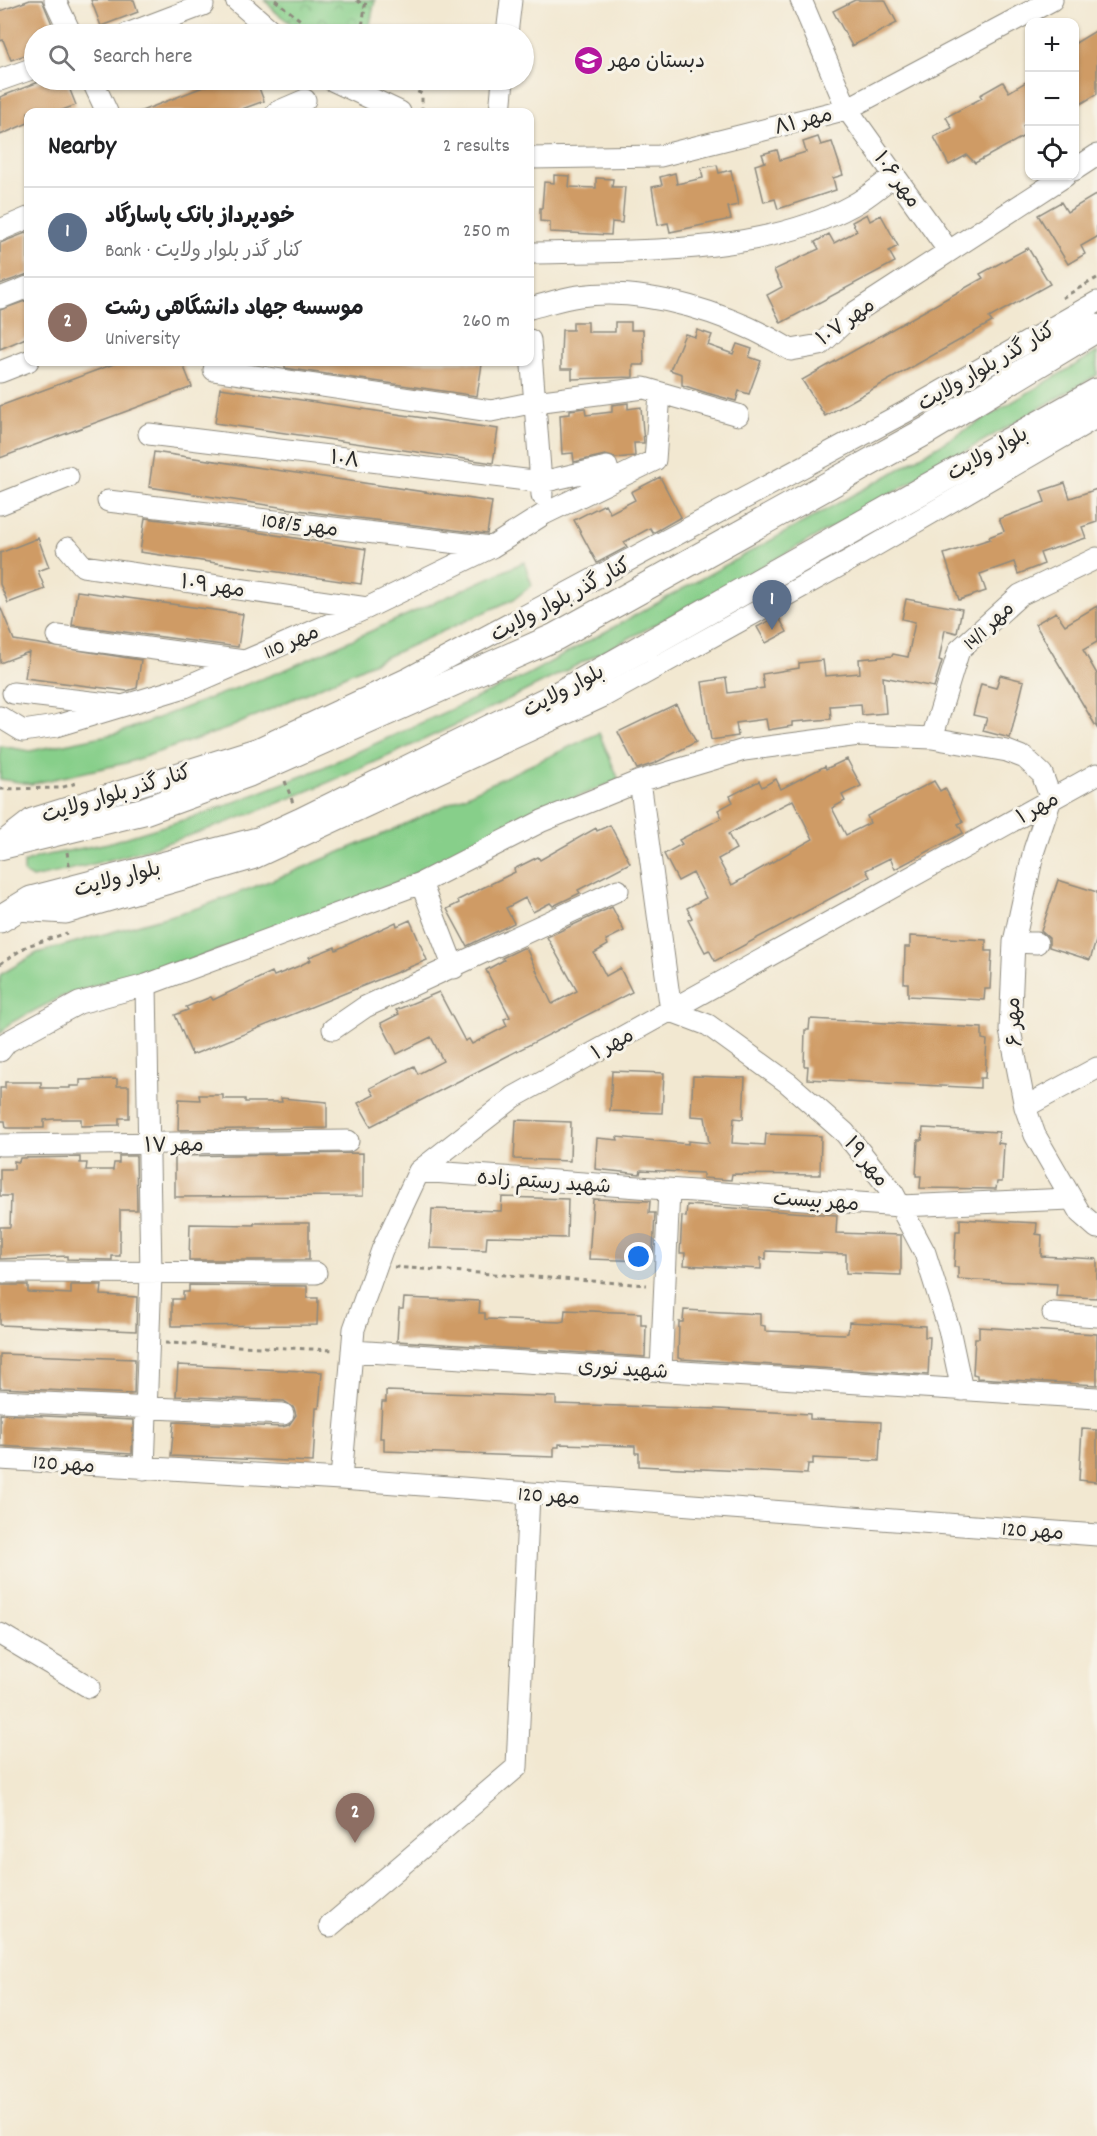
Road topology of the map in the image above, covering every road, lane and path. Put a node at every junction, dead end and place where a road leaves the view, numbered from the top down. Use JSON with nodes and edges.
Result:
{"nodes":[{"id":1,"x":55,"y":0,"type":"edge"},
{"id":2,"x":236,"y":0,"type":"edge"},
{"id":3,"x":275,"y":0,"type":"edge"},
{"id":4,"x":357,"y":0,"type":"edge"},
{"id":5,"x":366,"y":0,"type":"edge"},
{"id":6,"x":511,"y":0,"type":"edge"},
{"id":7,"x":801,"y":0,"type":"edge"},
{"id":8,"x":1053,"y":0,"type":"edge"},
{"id":9,"x":203,"y":5,"type":"dead end"},
{"id":10,"x":365,"y":7,"type":"junction"},
{"id":11,"x":66,"y":24,"type":"edge"},
{"id":12,"x":153,"y":24,"type":"edge"},
{"id":13,"x":264,"y":24,"type":"edge"},
{"id":14,"x":305,"y":24,"type":"edge"},
{"id":15,"x":362,"y":24,"type":"edge"},
{"id":16,"x":508,"y":24,"type":"edge"},
{"id":17,"x":24,"y":72,"type":"edge"},
{"id":18,"x":0,"y":80,"type":"edge"},
{"id":19,"x":97,"y":90,"type":"edge"},
{"id":20,"x":353,"y":90,"type":"edge"},
{"id":21,"x":414,"y":90,"type":"edge"},
{"id":22,"x":502,"y":90,"type":"edge"},
{"id":23,"x":305,"y":100,"type":"dead end"},
{"id":24,"x":105,"y":108,"type":"edge"},
{"id":25,"x":286,"y":108,"type":"edge"},
{"id":26,"x":392,"y":108,"type":"edge"},
{"id":27,"x":422,"y":108,"type":"edge"},
{"id":28,"x":500,"y":108,"type":"edge"},
{"id":29,"x":847,"y":109,"type":"junction"},
{"id":30,"x":1097,"y":155,"type":"edge"},
{"id":31,"x":534,"y":158,"type":"edge"},
{"id":32,"x":1079,"y":167,"type":"edge"},
{"id":33,"x":895,"y":175,"type":"junction"},
{"id":34,"x":1059,"y":180,"type":"edge"},
{"id":35,"x":24,"y":220,"type":"edge"},
{"id":36,"x":0,"y":230,"type":"edge"},
{"id":37,"x":948,"y":250,"type":"junction"},
{"id":38,"x":534,"y":253,"type":"edge"},
{"id":39,"x":1097,"y":278,"type":"edge"},
{"id":40,"x":24,"y":289,"type":"edge"},
{"id":41,"x":0,"y":298,"type":"edge"},
{"id":42,"x":1061,"y":299,"type":"dead end"},
{"id":43,"x":1097,"y":302,"type":"edge"},
{"id":44,"x":534,"y":307,"type":"edge"},
{"id":45,"x":1097,"y":328,"type":"edge"},
{"id":46,"x":24,"y":363,"type":"edge"},
{"id":47,"x":532,"y":366,"type":"edge"},
{"id":48,"x":214,"y":370,"type":"dead end"},
{"id":49,"x":0,"y":372,"type":"edge"},
{"id":50,"x":1097,"y":392,"type":"edge"},
{"id":51,"x":660,"y":394,"type":"junction"},
{"id":52,"x":535,"y":402,"type":"junction"},
{"id":53,"x":738,"y":415,"type":"dead end"},
{"id":54,"x":1097,"y":417,"type":"edge"},
{"id":55,"x":149,"y":434,"type":"dead end"},
{"id":56,"x":608,"y":467,"type":"dead end"},
{"id":57,"x":68,"y":477,"type":"dead end"},
{"id":58,"x":542,"y":482,"type":"junction"},
{"id":59,"x":108,"y":501,"type":"dead end"},
{"id":60,"x":0,"y":504,"type":"edge"},
{"id":61,"x":544,"y":513,"type":"junction"},
{"id":62,"x":492,"y":547,"type":"junction"},
{"id":63,"x":68,"y":548,"type":"dead end"},
{"id":64,"x":1097,"y":558,"type":"edge"},
{"id":65,"x":367,"y":608,"type":"junction"},
{"id":66,"x":58,"y":636,"type":"dead end"},
{"id":67,"x":245,"y":661,"type":"junction"},
{"id":68,"x":13,"y":693,"type":"dead end"},
{"id":69,"x":125,"y":706,"type":"junction"},
{"id":70,"x":0,"y":717,"type":"edge"},
{"id":71,"x":932,"y":738,"type":"junction"},
{"id":72,"x":277,"y":761,"type":"junction"},
{"id":73,"x":1097,"y":774,"type":"edge"},
{"id":74,"x":640,"y":781,"type":"junction"},
{"id":75,"x":82,"y":782,"type":"dead end"},
{"id":76,"x":0,"y":789,"type":"edge"},
{"id":77,"x":1051,"y":799,"type":"junction"},
{"id":78,"x":300,"y":822,"type":"junction"},
{"id":79,"x":0,"y":845,"type":"edge"},
{"id":80,"x":421,"y":883,"type":"junction"},
{"id":81,"x":618,"y":890,"type":"dead end"},
{"id":82,"x":8,"y":914,"type":"edge"},
{"id":83,"x":1014,"y":942,"type":"junction"},
{"id":84,"x":1037,"y":944,"type":"dead end"},
{"id":85,"x":454,"y":968,"type":"junction"},
{"id":86,"x":146,"y":985,"type":"junction"},
{"id":87,"x":671,"y":1011,"type":"junction"},
{"id":88,"x":333,"y":1029,"type":"dead end"},
{"id":89,"x":0,"y":1051,"type":"edge"},
{"id":90,"x":1097,"y":1068,"type":"edge"},
{"id":91,"x":1025,"y":1107,"type":"junction"},
{"id":92,"x":348,"y":1142,"type":"dead end"},
{"id":93,"x":151,"y":1144,"type":"junction"},
{"id":94,"x":0,"y":1145,"type":"edge"},
{"id":95,"x":419,"y":1171,"type":"junction"},
{"id":96,"x":669,"y":1190,"type":"junction"},
{"id":97,"x":1071,"y":1199,"type":"junction"},
{"id":98,"x":900,"y":1206,"type":"junction"},
{"id":99,"x":1097,"y":1228,"type":"edge"},
{"id":100,"x":377,"y":1266,"type":"junction"},
{"id":101,"x":0,"y":1272,"type":"edge"},
{"id":102,"x":316,"y":1273,"type":"dead end"},
{"id":103,"x":151,"y":1274,"type":"junction"},
{"id":104,"x":665,"y":1286,"type":"junction"},
{"id":105,"x":1053,"y":1313,"type":"dead end"},
{"id":106,"x":1097,"y":1316,"type":"edge"},
{"id":107,"x":148,"y":1342,"type":"junction"},
{"id":108,"x":352,"y":1350,"type":"junction"},
{"id":109,"x":661,"y":1370,"type":"junction"},
{"id":110,"x":962,"y":1389,"type":"junction"},
{"id":111,"x":1097,"y":1398,"type":"edge"},
{"id":112,"x":0,"y":1401,"type":"edge"},
{"id":113,"x":145,"y":1409,"type":"junction"},
{"id":114,"x":283,"y":1414,"type":"dead end"},
{"id":115,"x":0,"y":1459,"type":"edge"},
{"id":116,"x":144,"y":1468,"type":"junction"},
{"id":117,"x":341,"y":1479,"type":"junction"},
{"id":118,"x":529,"y":1493,"type":"junction"},
{"id":119,"x":1097,"y":1535,"type":"edge"},
{"id":120,"x":0,"y":1634,"type":"edge"},
{"id":121,"x":89,"y":1687,"type":"dead end"},
{"id":122,"x":330,"y":1926,"type":"dead end"}],
"edges":[{"from":1,"to":11,"type":"street"},
{"from":2,"to":13,"type":"street"},
{"from":3,"to":14,"type":"path"},
{"from":4,"to":10,"type":"path"},
{"from":5,"to":10,"type":"path"},
{"from":6,"to":16,"type":"street"},
{"from":7,"to":29,"type":"street","name":"مهر ۱۰۶"},
{"from":8,"to":29,"type":"street","name":"مهر ۸۱"},
{"from":9,"to":12,"type":"street"},
{"from":10,"to":15,"type":"path"},
{"from":17,"to":18,"type":"street"},
{"from":19,"to":24,"type":"street"},
{"from":20,"to":26,"type":"street"},
{"from":21,"to":27,"type":"path"},
{"from":22,"to":28,"type":"street"},
{"from":23,"to":25,"type":"street"},
{"from":29,"to":31,"type":"street","name":"مهر ۸۱"},
{"from":29,"to":33,"type":"street","name":"مهر ۱۰۶"},
{"from":30,"to":32,"type":"street"},
{"from":33,"to":37,"type":"street","name":"مهر ۱۰۶"},
{"from":33,"to":38,"type":"street"},
{"from":34,"to":37,"type":"street","name":"مهر ۱۰۷"},
{"from":35,"to":36,"type":"street"},
{"from":37,"to":44,"type":"street","name":"مهر ۱۰۷"},
{"from":39,"to":42,"type":"path"},
{"from":40,"to":41,"type":"street"},
{"from":43,"to":79,"type":"street","name":"کنار گذر بلوار ولایت"},
{"from":45,"to":72,"type":"main road"},
{"from":46,"to":49,"type":"street"},
{"from":47,"to":52,"type":"street"},
{"from":48,"to":52,"type":"street"},
{"from":50,"to":78,"type":"main road","name":"بلوار ولایت"},
{"from":51,"to":52,"type":"street"},
{"from":51,"to":53,"type":"street"},
{"from":51,"to":61,"type":"street","name":"مهر 110"},
{"from":52,"to":58,"type":"street"},
{"from":54,"to":82,"type":"street"},
{"from":55,"to":58,"type":"street","name":"۱۰۸"},
{"from":56,"to":58,"type":"street","name":"۱۰۸"},
{"from":57,"to":60,"type":"street"},
{"from":58,"to":61,"type":"street"},
{"from":59,"to":62,"type":"street","name":"مهر 108/5"},
{"from":61,"to":62,"type":"street","name":"مهر 110"},
{"from":62,"to":65,"type":"street","name":"مهر 110"},
{"from":63,"to":65,"type":"street","name":"مهر ۱۰۹"},
{"from":64,"to":71,"type":"street","name":"مهر 14/1"},
{"from":65,"to":67,"type":"street","name":"مهر 110"},
{"from":66,"to":67,"type":"street"},
{"from":67,"to":69,"type":"street","name":"مهر 110"},
{"from":68,"to":69,"type":"street"},
{"from":69,"to":70,"type":"street","name":"مهر 110"},
{"from":71,"to":74,"type":"street"},
{"from":71,"to":77,"type":"street"},
{"from":72,"to":78,"type":"path"},
{"from":72,"to":79,"type":"main road"},
{"from":73,"to":77,"type":"street","name":"مهر ۱"},
{"from":74,"to":80,"type":"street"},
{"from":74,"to":87,"type":"street"},
{"from":75,"to":76,"type":"path"},
{"from":77,"to":83,"type":"street","name":"مهر ۶"},
{"from":77,"to":87,"type":"street","name":"مهر ۱"},
{"from":78,"to":82,"type":"main road","name":"بلوار ولایت"},
{"from":80,"to":85,"type":"street"},
{"from":80,"to":86,"type":"street"},
{"from":81,"to":85,"type":"street"},
{"from":83,"to":84,"type":"street"},
{"from":83,"to":91,"type":"street","name":"مهر ۶"},
{"from":85,"to":88,"type":"street"},
{"from":86,"to":89,"type":"street"},
{"from":86,"to":93,"type":"street"},
{"from":87,"to":95,"type":"street","name":"مهر ۱"},
{"from":87,"to":98,"type":"street","name":"مهر ۱۹"},
{"from":90,"to":91,"type":"street"},
{"from":91,"to":97,"type":"street","name":"مهر ۶"},
{"from":92,"to":93,"type":"street","name":"مهر ۱۷"},
{"from":93,"to":94,"type":"street","name":"مهر ۱۷"},
{"from":93,"to":103,"type":"street"},
{"from":95,"to":96,"type":"street","name":"شهید رستم زاده"},
{"from":95,"to":100,"type":"street","name":"مهر ۱"},
{"from":96,"to":98,"type":"street","name":"مهر بیست"},
{"from":96,"to":104,"type":"street"},
{"from":97,"to":98,"type":"street","name":"مهر بیست"},
{"from":97,"to":99,"type":"street","name":"مهر ۶"},
{"from":98,"to":110,"type":"street","name":"مهر ۱۹"},
{"from":100,"to":104,"type":"path"},
{"from":100,"to":108,"type":"street","name":"مهر ۱"},
{"from":101,"to":103,"type":"street"},
{"from":102,"to":103,"type":"street"},
{"from":103,"to":107,"type":"street"},
{"from":104,"to":109,"type":"street"},
{"from":105,"to":106,"type":"street"},
{"from":107,"to":108,"type":"path"},
{"from":107,"to":113,"type":"street"},
{"from":108,"to":109,"type":"street","name":"شهید نوری"},
{"from":108,"to":117,"type":"street","name":"مهر ۱"},
{"from":109,"to":110,"type":"street","name":"شهید نوری"},
{"from":110,"to":111,"type":"street","name":"شهید نوری"},
{"from":112,"to":113,"type":"street"},
{"from":113,"to":114,"type":"street"},
{"from":113,"to":116,"type":"street"},
{"from":115,"to":116,"type":"street","name":"مهر 120"},
{"from":116,"to":117,"type":"street","name":"مهر 120"},
{"from":117,"to":118,"type":"street","name":"مهر 120"},
{"from":118,"to":119,"type":"street","name":"مهر 120"},
{"from":118,"to":122,"type":"street"},
{"from":120,"to":121,"type":"street"}]}
